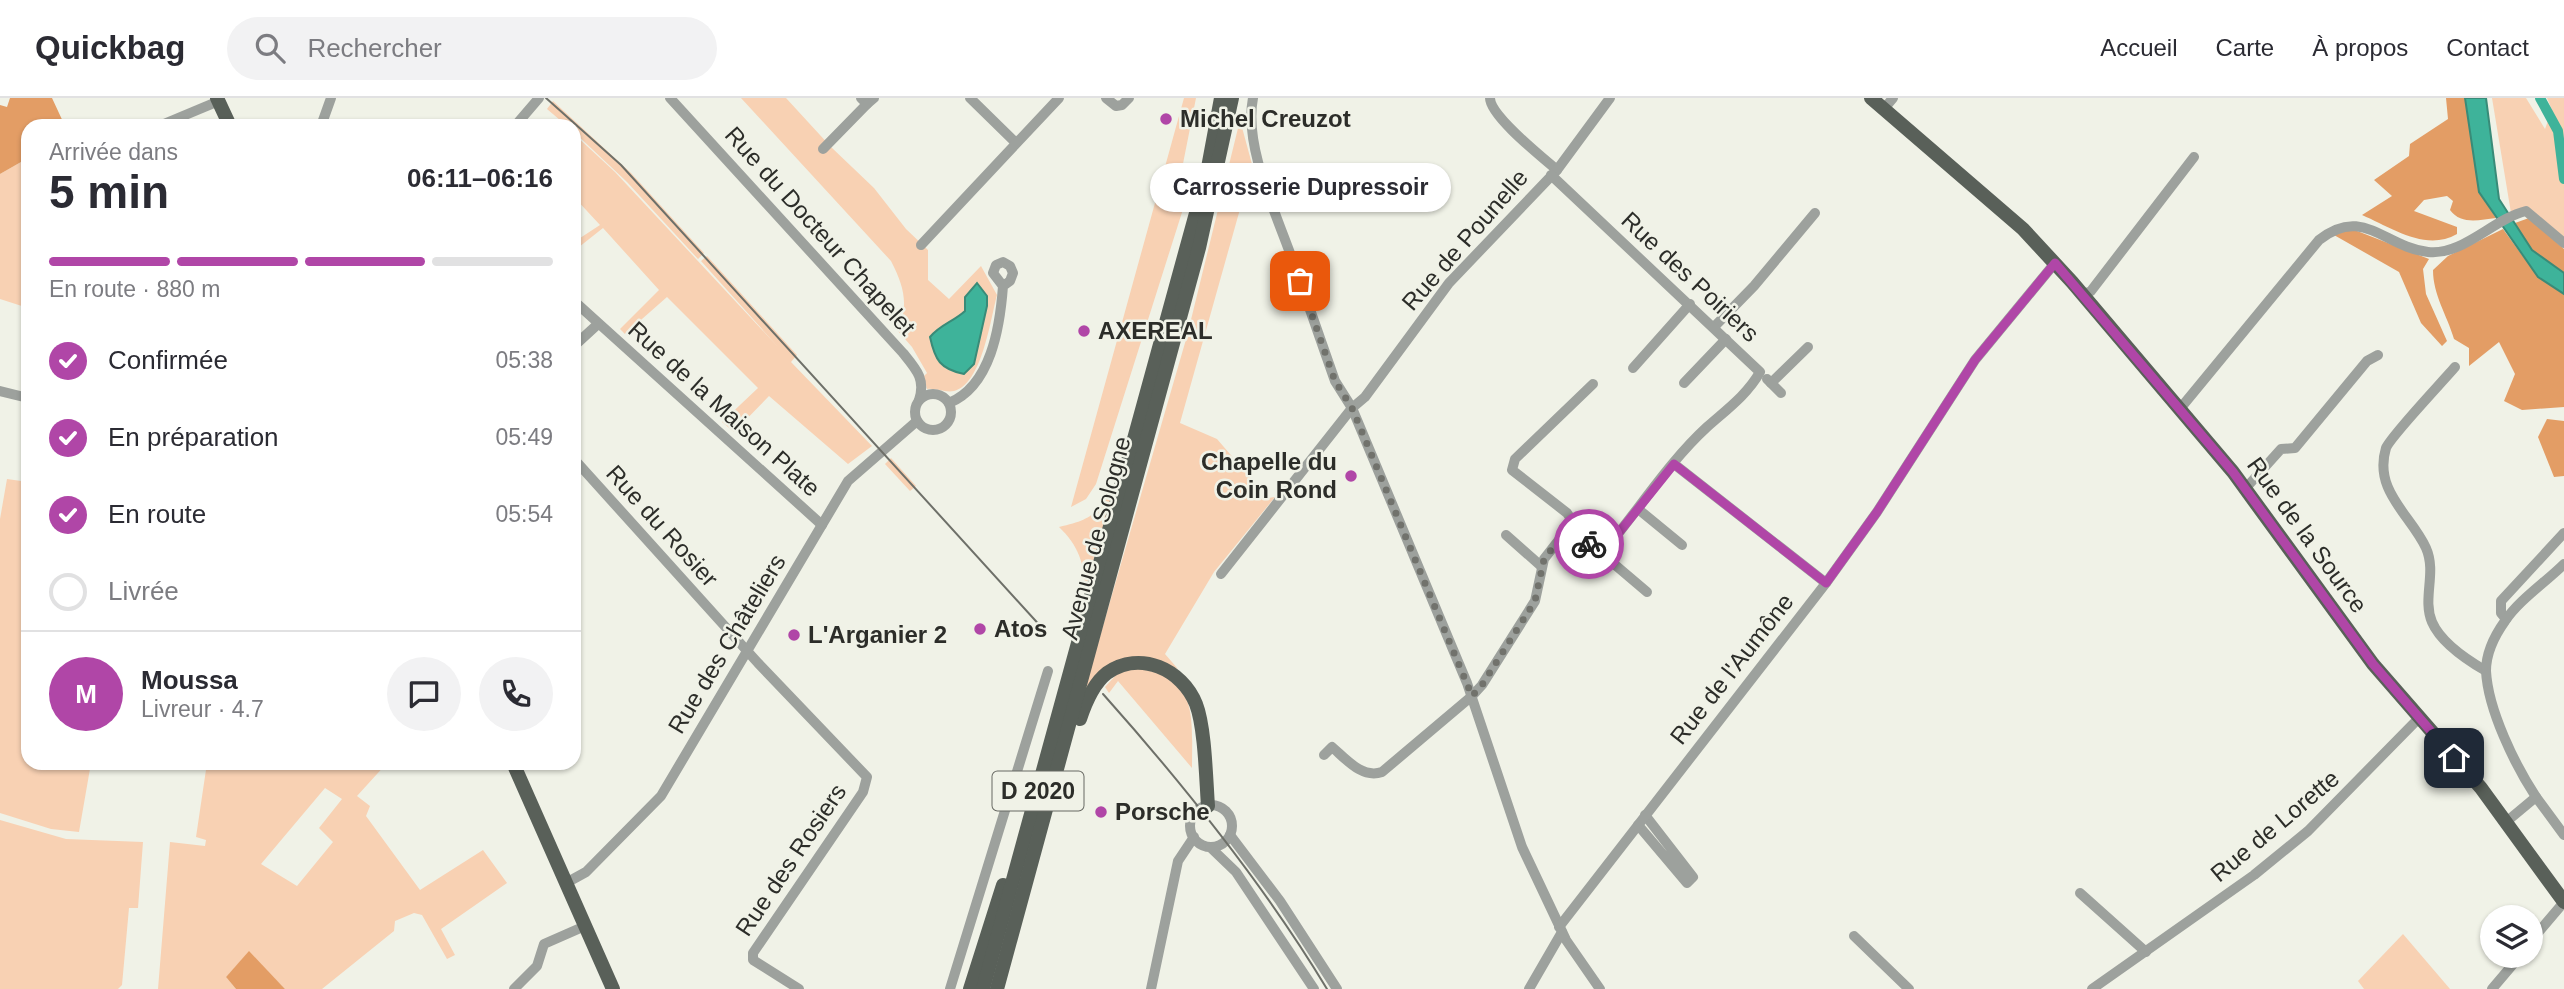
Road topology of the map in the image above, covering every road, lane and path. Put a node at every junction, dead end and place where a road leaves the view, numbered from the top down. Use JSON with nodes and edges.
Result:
{"nodes":[{"id":1,"x":331,"y":98,"type":"edge"},
{"id":2,"x":539,"y":98,"type":"edge"},
{"id":3,"x":670,"y":98,"type":"edge"},
{"id":4,"x":970,"y":98,"type":"edge"},
{"id":5,"x":1059,"y":98,"type":"edge"},
{"id":6,"x":1106,"y":98,"type":"edge"},
{"id":7,"x":1129,"y":98,"type":"edge"},
{"id":8,"x":1221,"y":98,"type":"edge"},
{"id":9,"x":1232,"y":98,"type":"edge"},
{"id":10,"x":1253,"y":98,"type":"edge"},
{"id":11,"x":1490,"y":98,"type":"edge"},
{"id":12,"x":1610,"y":98,"type":"edge"},
{"id":13,"x":1871,"y":98,"type":"edge"},
{"id":14,"x":218,"y":99,"type":"edge"},
{"id":15,"x":867,"y":100,"type":"edge"},
{"id":16,"x":1888,"y":104,"type":"edge"},
{"id":17,"x":174,"y":119,"type":"edge"},
{"id":18,"x":227,"y":119,"type":"edge"},
{"id":19,"x":324,"y":119,"type":"edge"},
{"id":20,"x":521,"y":119,"type":"edge"},
{"id":21,"x":1016,"y":144,"type":"junction"},
{"id":22,"x":823,"y":149,"type":"dead end"},
{"id":23,"x":2194,"y":157,"type":"dead end"},
{"id":24,"x":1554,"y":173,"type":"junction"},
{"id":25,"x":1815,"y":213,"type":"dead end"},
{"id":26,"x":2564,"y":243,"type":"edge"},
{"id":27,"x":921,"y":245,"type":"dead end"},
{"id":28,"x":2055,"y":263,"type":"junction"},
{"id":29,"x":1003,"y":286,"type":"dead end"},
{"id":30,"x":2082,"y":295,"type":"junction"},
{"id":31,"x":1690,"y":304,"type":"junction"},
{"id":32,"x":581,"y":308,"type":"edge"},
{"id":33,"x":598,"y":324,"type":"junction"},
{"id":34,"x":1714,"y":327,"type":"junction"},
{"id":35,"x":1726,"y":339,"type":"junction"},
{"id":36,"x":581,"y":340,"type":"edge"},
{"id":37,"x":1808,"y":347,"type":"dead end"},
{"id":38,"x":2378,"y":355,"type":"dead end"},
{"id":39,"x":2455,"y":367,"type":"dead end"},
{"id":40,"x":1633,"y":368,"type":"dead end"},
{"id":41,"x":1760,"y":372,"type":"junction"},
{"id":42,"x":1684,"y":383,"type":"dead end"},
{"id":43,"x":1772,"y":383,"type":"junction"},
{"id":44,"x":1593,"y":384,"type":"dead end"},
{"id":45,"x":0,"y":391,"type":"edge"},
{"id":46,"x":1781,"y":393,"type":"dead end"},
{"id":47,"x":21,"y":396,"type":"edge"},
{"id":48,"x":919,"y":400,"type":"junction"},
{"id":49,"x":949,"y":403,"type":"junction"},
{"id":50,"x":1352,"y":408,"type":"junction"},
{"id":51,"x":2179,"y":411,"type":"junction"},
{"id":52,"x":917,"y":421,"type":"junction"},
{"id":53,"x":1674,"y":464,"type":"junction"},
{"id":54,"x":581,"y":467,"type":"edge"},
{"id":55,"x":2245,"y":489,"type":"junction"},
{"id":56,"x":1638,"y":509,"type":"junction"},
{"id":57,"x":822,"y":525,"type":"junction"},
{"id":58,"x":1569,"y":527,"type":"junction"},
{"id":59,"x":2564,"y":533,"type":"edge"},
{"id":60,"x":1506,"y":536,"type":"dead end"},
{"id":61,"x":1682,"y":545,"type":"dead end"},
{"id":62,"x":1594,"y":547,"type":"junction"},
{"id":63,"x":2564,"y":565,"type":"edge"},
{"id":64,"x":1541,"y":566,"type":"junction"},
{"id":65,"x":1221,"y":574,"type":"dead end"},
{"id":66,"x":1826,"y":583,"type":"junction"},
{"id":67,"x":1647,"y":592,"type":"dead end"},
{"id":68,"x":1093,"y":593,"type":"junction"},
{"id":69,"x":2506,"y":619,"type":"junction"},
{"id":70,"x":748,"y":652,"type":"junction"},
{"id":71,"x":1048,"y":671,"type":"dead end"},
{"id":72,"x":2486,"y":671,"type":"junction"},
{"id":73,"x":1472,"y":696,"type":"junction"},
{"id":74,"x":2419,"y":718,"type":"junction"},
{"id":75,"x":1324,"y":755,"type":"dead end"},
{"id":76,"x":516,"y":770,"type":"edge"},
{"id":77,"x":2536,"y":797,"type":"junction"},
{"id":78,"x":1208,"y":806,"type":"junction"},
{"id":79,"x":1645,"y":815,"type":"junction"},
{"id":80,"x":2505,"y":822,"type":"junction"},
{"id":81,"x":1638,"y":825,"type":"junction"},
{"id":82,"x":1230,"y":835,"type":"junction"},
{"id":83,"x":2564,"y":835,"type":"edge"},
{"id":84,"x":1194,"y":837,"type":"junction"},
{"id":85,"x":1210,"y":847,"type":"junction"},
{"id":86,"x":566,"y":883,"type":"junction"},
{"id":87,"x":2080,"y":893,"type":"dead end"},
{"id":88,"x":2564,"y":902,"type":"edge"},
{"id":89,"x":1018,"y":910,"type":"junction"},
{"id":90,"x":585,"y":926,"type":"junction"},
{"id":91,"x":2543,"y":927,"type":"edge"},
{"id":92,"x":1561,"y":930,"type":"junction"},
{"id":93,"x":1854,"y":936,"type":"dead end"},
{"id":94,"x":2146,"y":952,"type":"junction"},
{"id":95,"x":2509,"y":968,"type":"edge"},
{"id":96,"x":514,"y":989,"type":"edge"},
{"id":97,"x":613,"y":989,"type":"edge"},
{"id":98,"x":799,"y":989,"type":"edge"},
{"id":99,"x":950,"y":989,"type":"edge"},
{"id":100,"x":970,"y":989,"type":"edge"},
{"id":101,"x":983,"y":989,"type":"edge"},
{"id":102,"x":997,"y":989,"type":"edge"},
{"id":103,"x":1151,"y":989,"type":"edge"},
{"id":104,"x":1314,"y":989,"type":"edge"},
{"id":105,"x":1337,"y":989,"type":"edge"},
{"id":106,"x":1529,"y":989,"type":"edge"},
{"id":107,"x":1600,"y":989,"type":"edge"},
{"id":108,"x":1909,"y":989,"type":"edge"},
{"id":109,"x":2092,"y":989,"type":"edge"},
{"id":110,"x":2492,"y":989,"type":"edge"}],
"edges":[{"from":1,"to":19,"type":"street"},
{"from":2,"to":20,"type":"street"},
{"from":3,"to":48,"type":"street","name":"Rue du Docteur Chapelet"},
{"from":4,"to":21,"type":"street"},
{"from":5,"to":21,"type":"street"},
{"from":6,"to":7,"type":"street"},
{"from":8,"to":68,"type":"main road","name":"Avenue de Sologne"},
{"from":9,"to":89,"type":"main road","name":"Avenue de Sologne"},
{"from":10,"to":50,"type":"street"},
{"from":11,"to":24,"type":"street","name":"Rue des Poiriers"},
{"from":12,"to":24,"type":"street","name":"Rue de Pounelle"},
{"from":13,"to":16,"type":"main road","name":"Rue de la Source"},
{"from":14,"to":17,"type":"street"},
{"from":14,"to":18,"type":"main road"},
{"from":15,"to":22,"type":"street"},
{"from":16,"to":28,"type":"main road","name":"Rue de la Source"},
{"from":21,"to":27,"type":"street"},
{"from":23,"to":30,"type":"street"},
{"from":24,"to":31,"type":"street","name":"Rue des Poiriers"},
{"from":24,"to":50,"type":"street","name":"Rue de Pounelle"},
{"from":25,"to":34,"type":"street"},
{"from":26,"to":51,"type":"street"},
{"from":28,"to":30,"type":"main road","name":"Rue de la Source"},
{"from":28,"to":66,"type":"street","name":"Rue de l'Aumône"},
{"from":29,"to":49,"type":"street"},
{"from":30,"to":51,"type":"main road","name":"Rue de la Source"},
{"from":31,"to":34,"type":"street","name":"Rue des Poiriers"},
{"from":31,"to":40,"type":"street"},
{"from":32,"to":33,"type":"street"},
{"from":33,"to":36,"type":"street"},
{"from":33,"to":57,"type":"street","name":"Rue de la Maison Plate"},
{"from":34,"to":35,"type":"street","name":"Rue des Poiriers"},
{"from":35,"to":41,"type":"street","name":"Rue des Poiriers"},
{"from":35,"to":42,"type":"street"},
{"from":37,"to":43,"type":"street"},
{"from":38,"to":55,"type":"street"},
{"from":39,"to":72,"type":"street"},
{"from":41,"to":43,"type":"street"},
{"from":41,"to":53,"type":"street","name":"Rue des Poiriers"},
{"from":43,"to":46,"type":"street"},
{"from":44,"to":58,"type":"street"},
{"from":45,"to":47,"type":"street"},
{"from":48,"to":49,"type":"street"},
{"from":48,"to":52,"type":"street"},
{"from":49,"to":52,"type":"street"},
{"from":50,"to":65,"type":"street","name":"Rue de Pounelle"},
{"from":50,"to":73,"type":"street"},
{"from":51,"to":55,"type":"main road","name":"Rue de la Source"},
{"from":52,"to":57,"type":"street","name":"Rue des Châteliers"},
{"from":53,"to":56,"type":"street","name":"Rue des Poiriers"},
{"from":53,"to":66,"type":"street"},
{"from":54,"to":70,"type":"street","name":"Rue du Rosier"},
{"from":55,"to":74,"type":"main road","name":"Rue de la Source"},
{"from":56,"to":61,"type":"street"},
{"from":56,"to":62,"type":"street","name":"Rue des Poiriers"},
{"from":57,"to":70,"type":"street","name":"Rue des Châteliers"},
{"from":58,"to":62,"type":"street"},
{"from":58,"to":64,"type":"street"},
{"from":59,"to":69,"type":"street"},
{"from":60,"to":64,"type":"street"},
{"from":62,"to":67,"type":"street"},
{"from":63,"to":69,"type":"street"},
{"from":64,"to":73,"type":"street"},
{"from":66,"to":79,"type":"street","name":"Rue de l'Aumône"},
{"from":68,"to":100,"type":"main road"},
{"from":68,"to":101,"type":"main road","name":"Avenue de Sologne","number":"D 2020"},
{"from":69,"to":72,"type":"street"},
{"from":70,"to":86,"type":"street","name":"Rue des Châteliers"},
{"from":70,"to":98,"type":"street","name":"Rue des Rosiers"},
{"from":71,"to":99,"type":"street"},
{"from":72,"to":77,"type":"street"},
{"from":73,"to":75,"type":"street"},
{"from":73,"to":92,"type":"street"},
{"from":74,"to":80,"type":"main road","name":"Rue de la Source"},
{"from":74,"to":94,"type":"street","name":"Rue de Lorette"},
{"from":76,"to":86,"type":"main road"},
{"from":77,"to":80,"type":"street"},
{"from":77,"to":83,"type":"street"},
{"from":78,"to":82,"type":"street"},
{"from":78,"to":84,"type":"street"},
{"from":78,"to":89,"type":"main road"},
{"from":79,"to":81,"type":"street","name":"Rue de l'Aumône"},
{"from":79,"to":81,"type":"street"},
{"from":80,"to":88,"type":"main road","name":"Rue de la Source"},
{"from":81,"to":92,"type":"street","name":"Rue de l'Aumône"},
{"from":82,"to":85,"type":"street"},
{"from":82,"to":105,"type":"street"},
{"from":84,"to":85,"type":"street"},
{"from":84,"to":103,"type":"street"},
{"from":85,"to":104,"type":"street"},
{"from":86,"to":90,"type":"main road"},
{"from":87,"to":94,"type":"street"},
{"from":88,"to":91,"type":"street"},
{"from":89,"to":102,"type":"main road","name":"Avenue de Sologne"},
{"from":90,"to":96,"type":"street"},
{"from":90,"to":97,"type":"main road"},
{"from":92,"to":106,"type":"street","name":"Rue de l'Aumône"},
{"from":92,"to":107,"type":"street"},
{"from":93,"to":108,"type":"street"},
{"from":94,"to":109,"type":"street","name":"Rue de Lorette"},
{"from":95,"to":110,"type":"street"}]}
